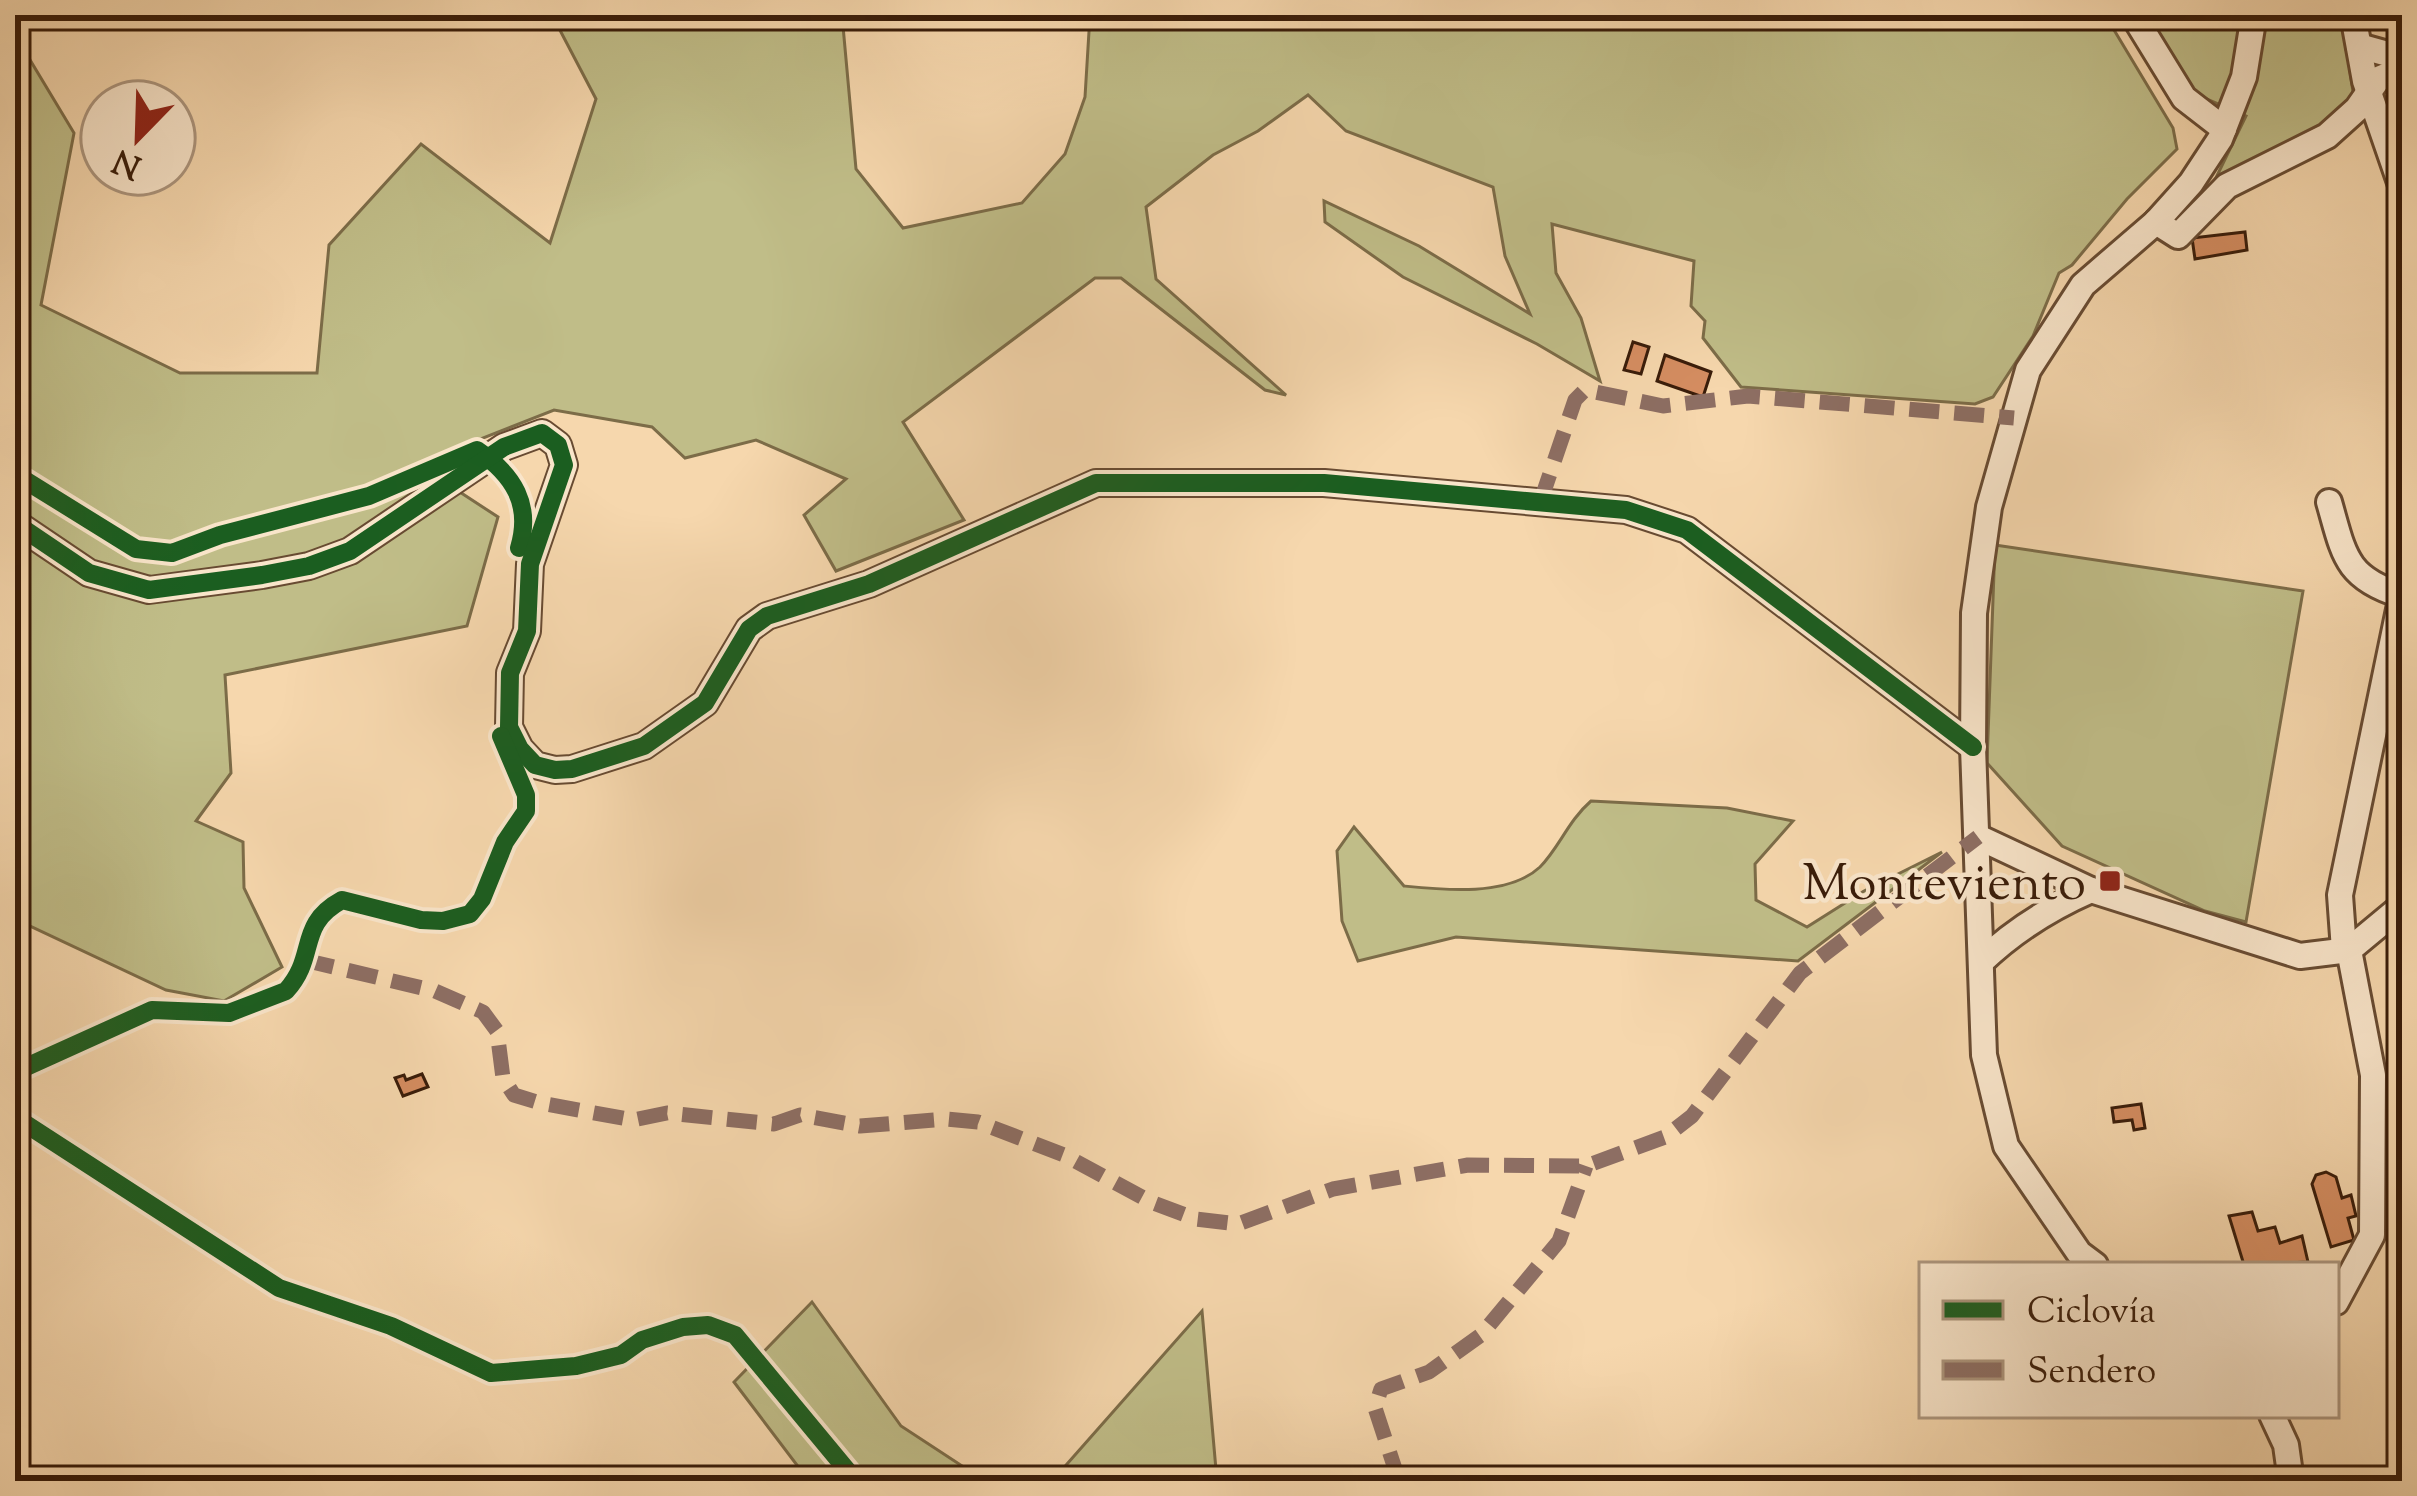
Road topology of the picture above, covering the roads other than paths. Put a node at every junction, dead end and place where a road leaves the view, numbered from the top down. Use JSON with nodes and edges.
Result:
{"nodes":[{"id":1,"x":2134,"y":15,"type":"edge"},
{"id":2,"x":2254,"y":15,"type":"edge"},
{"id":3,"x":2354,"y":15,"type":"edge"},
{"id":4,"x":2359,"y":46,"type":"junction"},
{"id":5,"x":2402,"y":58,"type":"edge"},
{"id":6,"x":2402,"y":69,"type":"edge"},
{"id":7,"x":2368,"y":90,"type":"junction"},
{"id":8,"x":2224,"y":129,"type":"junction"},
{"id":9,"x":2402,"y":188,"type":"edge"},
{"id":10,"x":2156,"y":222,"type":"junction"},
{"id":11,"x":2329,"y":502,"type":"dead end"},
{"id":12,"x":15,"y":524,"type":"edge"},
{"id":13,"x":2402,"y":595,"type":"edge"},
{"id":14,"x":1973,"y":747,"type":"junction"},
{"id":15,"x":1978,"y":837,"type":"junction"},
{"id":16,"x":2091,"y":890,"type":"junction"},
{"id":17,"x":2402,"y":906,"type":"edge"},
{"id":18,"x":2346,"y":950,"type":"junction"},
{"id":19,"x":1981,"y":962,"type":"junction"},
{"id":20,"x":2091,"y":1262,"type":"edge"},
{"id":21,"x":2339,"y":1296,"type":"edge"},
{"id":22,"x":2273,"y":1418,"type":"edge"},
{"id":23,"x":2290,"y":1481,"type":"edge"}],
"edges":[{"from":1,"to":8,"type":"street"},
{"from":2,"to":8,"type":"street"},
{"from":3,"to":4,"type":"street"},
{"from":4,"to":5,"type":"street"},
{"from":4,"to":7,"type":"street"},
{"from":6,"to":7,"type":"street"},
{"from":7,"to":9,"type":"street"},
{"from":7,"to":10,"type":"street"},
{"from":8,"to":10,"type":"street"},
{"from":10,"to":14,"type":"street"},
{"from":11,"to":13,"type":"street"},
{"from":12,"to":14,"type":"street"},
{"from":13,"to":18,"type":"street"},
{"from":14,"to":15,"type":"street"},
{"from":15,"to":16,"type":"street"},
{"from":15,"to":19,"type":"street"},
{"from":16,"to":18,"type":"street"},
{"from":16,"to":19,"type":"street"},
{"from":17,"to":18,"type":"street"},
{"from":18,"to":21,"type":"street"},
{"from":19,"to":20,"type":"street"},
{"from":22,"to":23,"type":"street"}]}
